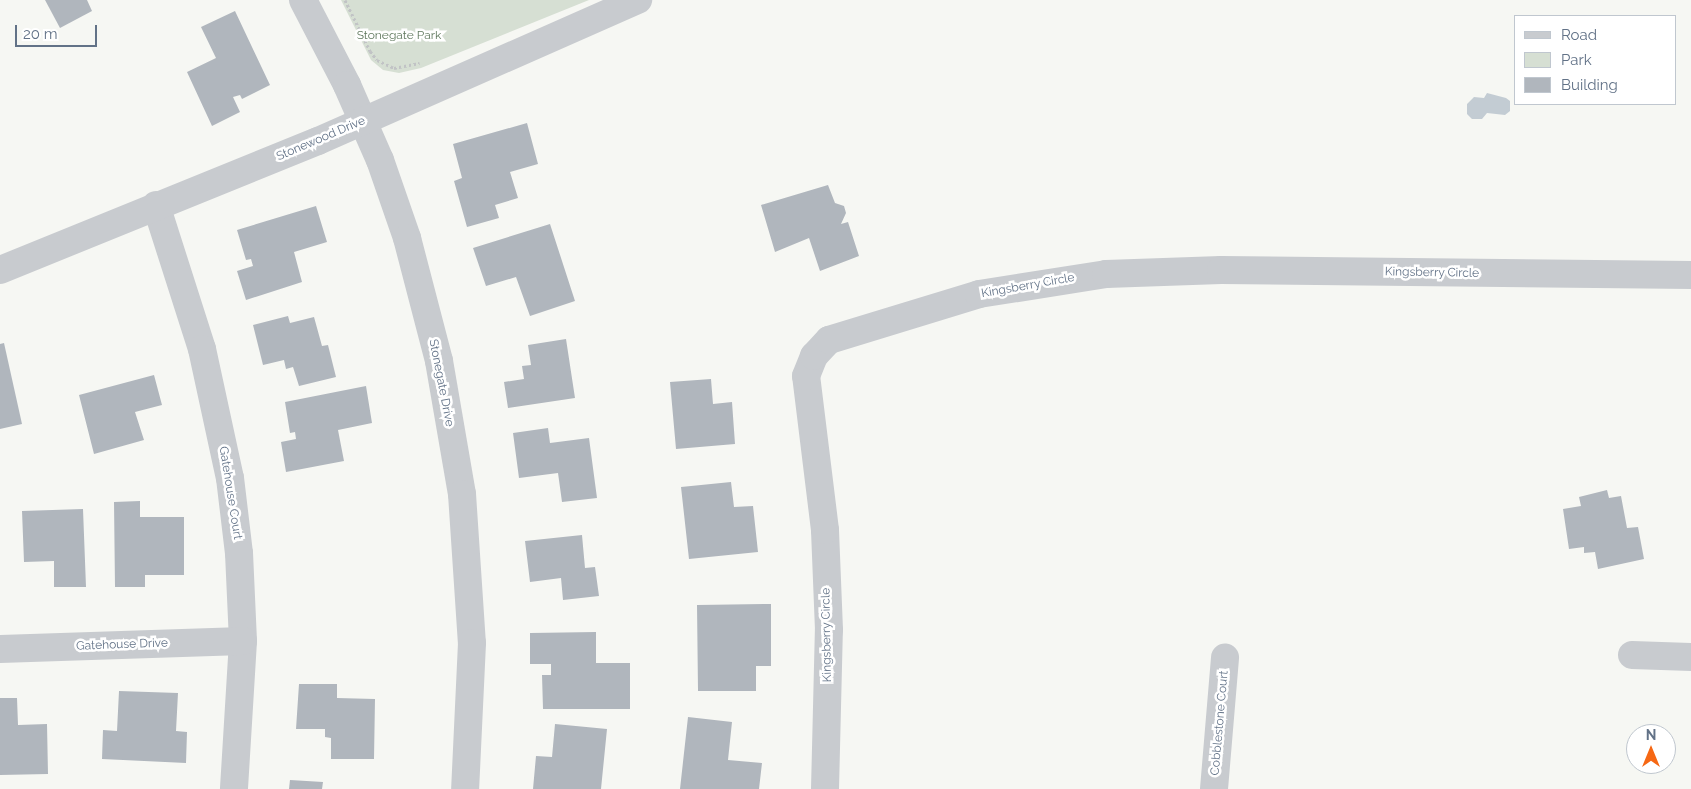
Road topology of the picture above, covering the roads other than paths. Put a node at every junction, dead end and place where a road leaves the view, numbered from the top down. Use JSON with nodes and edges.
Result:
{"nodes":[{"id":1,"x":303,"y":0,"type":"edge"},
{"id":2,"x":638,"y":0,"type":"edge"},
{"id":3,"x":364,"y":121,"type":"junction"},
{"id":4,"x":156,"y":205,"type":"junction"},
{"id":5,"x":0,"y":270,"type":"edge"},
{"id":6,"x":1691,"y":275,"type":"edge"},
{"id":7,"x":243,"y":642,"type":"junction"},
{"id":8,"x":0,"y":649,"type":"edge"},
{"id":9,"x":1632,"y":655,"type":"dead end"},
{"id":10,"x":1225,"y":656,"type":"dead end"},
{"id":11,"x":1691,"y":658,"type":"edge"},
{"id":12,"x":234,"y":789,"type":"edge"},
{"id":13,"x":465,"y":789,"type":"edge"},
{"id":14,"x":824,"y":789,"type":"edge"},
{"id":15,"x":1214,"y":789,"type":"edge"}],
"edges":[{"from":1,"to":3,"type":"street","name":"Stonegate Drive"},
{"from":2,"to":3,"type":"street","name":"Stonewood Drive"},
{"from":3,"to":4,"type":"street","name":"Stonewood Drive"},
{"from":3,"to":13,"type":"street","name":"Stonegate Drive"},
{"from":4,"to":5,"type":"street","name":"Stonewood Drive"},
{"from":4,"to":7,"type":"street","name":"Gatehouse Court"},
{"from":6,"to":14,"type":"street","name":"Kingsberry Circle"},
{"from":7,"to":8,"type":"street","name":"Gatehouse Drive"},
{"from":7,"to":12,"type":"street","name":"Gatehouse Court"},
{"from":9,"to":11,"type":"street"},
{"from":10,"to":15,"type":"street","name":"Cobblestone Court"}]}
